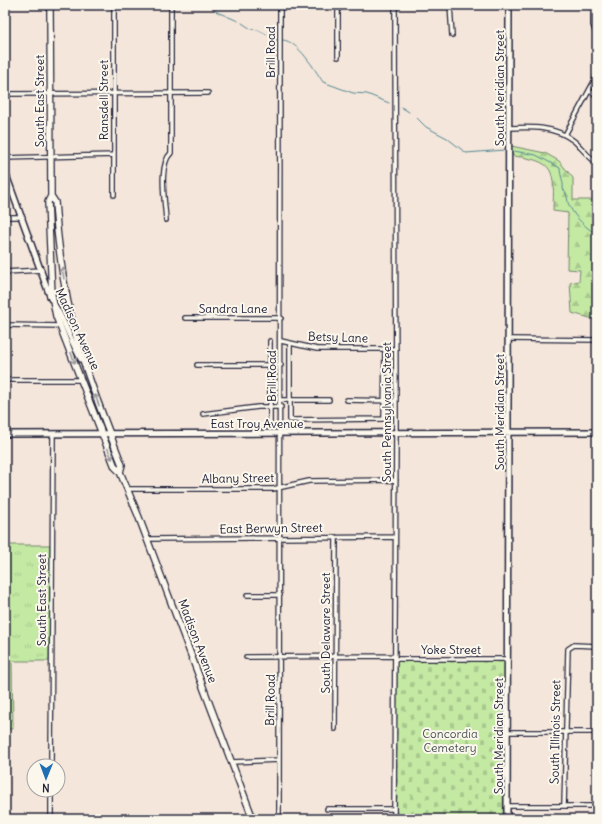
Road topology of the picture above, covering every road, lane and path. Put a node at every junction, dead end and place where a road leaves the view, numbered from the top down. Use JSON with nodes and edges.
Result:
{"nodes":[{"id":1,"x":50,"y":5,"type":"edge"},
{"id":2,"x":114,"y":5,"type":"edge"},
{"id":3,"x":171,"y":5,"type":"edge"},
{"id":4,"x":280,"y":5,"type":"edge"},
{"id":5,"x":338,"y":5,"type":"edge"},
{"id":6,"x":395,"y":5,"type":"edge"},
{"id":7,"x":450,"y":5,"type":"edge"},
{"id":8,"x":509,"y":5,"type":"edge"},
{"id":9,"x":593,"y":5,"type":"edge"},
{"id":10,"x":452,"y":35,"type":"dead end"},
{"id":11,"x":597,"y":36,"type":"edge"},
{"id":12,"x":338,"y":57,"type":"dead end"},
{"id":13,"x":597,"y":76,"type":"edge"},
{"id":14,"x":589,"y":91,"type":"junction"},
{"id":15,"x":113,"y":93,"type":"junction"},
{"id":16,"x":208,"y":93,"type":"dead end"},
{"id":17,"x":5,"y":94,"type":"edge"},
{"id":18,"x":50,"y":94,"type":"junction"},
{"id":19,"x":171,"y":94,"type":"junction"},
{"id":20,"x":597,"y":95,"type":"edge"},
{"id":21,"x":509,"y":128,"type":"junction"},
{"id":22,"x":565,"y":135,"type":"junction"},
{"id":23,"x":113,"y":155,"type":"junction"},
{"id":24,"x":50,"y":156,"type":"junction"},
{"id":25,"x":5,"y":158,"type":"edge"},
{"id":26,"x":597,"y":163,"type":"edge"},
{"id":27,"x":5,"y":172,"type":"edge"},
{"id":28,"x":114,"y":195,"type":"dead end"},
{"id":29,"x":51,"y":196,"type":"junction"},
{"id":30,"x":5,"y":217,"type":"edge"},
{"id":31,"x":23,"y":217,"type":"junction"},
{"id":32,"x":166,"y":220,"type":"dead end"},
{"id":33,"x":42,"y":270,"type":"junction"},
{"id":34,"x":5,"y":272,"type":"edge"},
{"id":35,"x":53,"y":303,"type":"junction"},
{"id":36,"x":56,"y":316,"type":"joint"},
{"id":37,"x":185,"y":318,"type":"dead end"},
{"id":38,"x":280,"y":318,"type":"junction"},
{"id":39,"x":5,"y":326,"type":"edge"},
{"id":40,"x":60,"y":326,"type":"junction"},
{"id":41,"x":509,"y":338,"type":"junction"},
{"id":42,"x":597,"y":340,"type":"edge"},
{"id":43,"x":270,"y":341,"type":"dead end"},
{"id":44,"x":280,"y":341,"type":"junction"},
{"id":45,"x":290,"y":343,"type":"junction"},
{"id":46,"x":385,"y":349,"type":"junction"},
{"id":47,"x":396,"y":349,"type":"junction"},
{"id":48,"x":85,"y":365,"type":"junction"},
{"id":49,"x":197,"y":365,"type":"dead end"},
{"id":50,"x":270,"y":365,"type":"junction"},
{"id":51,"x":281,"y":365,"type":"junction"},
{"id":52,"x":5,"y":380,"type":"edge"},
{"id":53,"x":81,"y":380,"type":"junction"},
{"id":54,"x":281,"y":400,"type":"junction"},
{"id":55,"x":290,"y":400,"type":"junction"},
{"id":56,"x":329,"y":400,"type":"dead end"},
{"id":57,"x":347,"y":400,"type":"dead end"},
{"id":58,"x":384,"y":401,"type":"junction"},
{"id":59,"x":396,"y":401,"type":"junction"},
{"id":60,"x":270,"y":408,"type":"junction"},
{"id":61,"x":281,"y":408,"type":"junction"},
{"id":62,"x":203,"y":414,"type":"dead end"},
{"id":63,"x":270,"y":424,"type":"dead end"},
{"id":64,"x":509,"y":431,"type":"junction"},
{"id":65,"x":396,"y":432,"type":"junction"},
{"id":66,"x":597,"y":432,"type":"edge"},
{"id":67,"x":280,"y":433,"type":"junction"},
{"id":68,"x":5,"y":434,"type":"edge"},
{"id":69,"x":53,"y":434,"type":"junction"},
{"id":70,"x":102,"y":434,"type":"junction"},
{"id":71,"x":111,"y":434,"type":"junction"},
{"id":72,"x":120,"y":472,"type":"junction"},
{"id":73,"x":396,"y":480,"type":"junction"},
{"id":74,"x":281,"y":487,"type":"junction"},
{"id":75,"x":128,"y":489,"type":"junction"},
{"id":76,"x":336,"y":537,"type":"junction"},
{"id":77,"x":395,"y":537,"type":"junction"},
{"id":78,"x":281,"y":538,"type":"junction"},
{"id":79,"x":147,"y":539,"type":"junction"},
{"id":80,"x":246,"y":595,"type":"dead end"},
{"id":81,"x":280,"y":595,"type":"junction"},
{"id":82,"x":597,"y":646,"type":"edge"},
{"id":83,"x":335,"y":655,"type":"junction"},
{"id":84,"x":246,"y":657,"type":"dead end"},
{"id":85,"x":280,"y":657,"type":"junction"},
{"id":86,"x":395,"y":657,"type":"junction"},
{"id":87,"x":508,"y":659,"type":"junction"},
{"id":88,"x":334,"y":729,"type":"dead end"},
{"id":89,"x":508,"y":732,"type":"junction"},
{"id":90,"x":565,"y":732,"type":"junction"},
{"id":91,"x":597,"y":732,"type":"edge"},
{"id":92,"x":51,"y":758,"type":"edge"},
{"id":93,"x":279,"y":760,"type":"junction"},
{"id":94,"x":232,"y":762,"type":"junction"},
{"id":95,"x":51,"y":798,"type":"edge"},
{"id":96,"x":507,"y":806,"type":"junction"},
{"id":97,"x":564,"y":806,"type":"junction"},
{"id":98,"x":597,"y":806,"type":"edge"},
{"id":99,"x":328,"y":809,"type":"dead end"},
{"id":100,"x":394,"y":809,"type":"junction"},
{"id":101,"x":51,"y":819,"type":"edge"},
{"id":102,"x":253,"y":819,"type":"edge"},
{"id":103,"x":279,"y":819,"type":"edge"},
{"id":104,"x":394,"y":819,"type":"edge"},
{"id":105,"x":507,"y":819,"type":"edge"}],
"edges":[{"from":1,"to":18,"type":"main road","name":"South East Street"},
{"from":2,"to":15,"type":"street","name":"Ransdell Street"},
{"from":3,"to":19,"type":"street"},
{"from":4,"to":38,"type":"street","name":"Brill Road"},
{"from":5,"to":12,"type":"street"},
{"from":6,"to":47,"type":"street","name":"South Pennsylvania Street"},
{"from":7,"to":10,"type":"street"},
{"from":8,"to":21,"type":"main road","name":"South Meridian Street"},
{"from":9,"to":11,"type":"street"},
{"from":13,"to":14,"type":"street"},
{"from":14,"to":20,"type":"street"},
{"from":14,"to":22,"type":"street"},
{"from":15,"to":18,"type":"street"},
{"from":15,"to":19,"type":"street"},
{"from":15,"to":23,"type":"street","name":"Ransdell Street"},
{"from":16,"to":19,"type":"street"},
{"from":17,"to":18,"type":"street"},
{"from":18,"to":24,"type":"main road","name":"South East Street"},
{"from":19,"to":32,"type":"street"},
{"from":21,"to":22,"type":"street"},
{"from":21,"to":41,"type":"main road","name":"South Meridian Street"},
{"from":22,"to":26,"type":"street"},
{"from":23,"to":24,"type":"street"},
{"from":23,"to":28,"type":"street","name":"Ransdell Street"},
{"from":24,"to":25,"type":"street"},
{"from":24,"to":29,"type":"main road","name":"South East Street"},
{"from":27,"to":31,"type":"main road","name":"Madison Avenue"},
{"from":29,"to":35,"type":"main road","name":"South East Street"},
{"from":48,"to":29,"type":"main road","name":"South East Street","one_way":true},
{"from":30,"to":31,"type":"street"},
{"from":31,"to":33,"type":"main road","name":"Madison Avenue"},
{"from":33,"to":34,"type":"street"},
{"from":33,"to":35,"type":"main road","name":"Madison Avenue"},
{"from":35,"to":36,"type":"main road","name":"South East Street"},
{"from":35,"to":48,"type":"main road","name":"Madison Avenue"},
{"from":36,"to":40,"type":"main road","name":"Madison Avenue"},
{"from":37,"to":38,"type":"street","name":"Sandra Lane"},
{"from":38,"to":44,"type":"street","name":"Brill Road"},
{"from":39,"to":40,"type":"street"},
{"from":40,"to":53,"type":"main road","name":"Madison Avenue","one_way":true},
{"from":41,"to":42,"type":"street"},
{"from":41,"to":64,"type":"main road","name":"South Meridian Street"},
{"from":43,"to":50,"type":"street"},
{"from":44,"to":45,"type":"street","name":"Betsy Lane"},
{"from":44,"to":51,"type":"street","name":"Brill Road"},
{"from":45,"to":46,"type":"street","name":"Betsy Lane"},
{"from":45,"to":55,"type":"street"},
{"from":46,"to":47,"type":"street","name":"Betsy Lane"},
{"from":46,"to":58,"type":"street"},
{"from":47,"to":59,"type":"street","name":"South Pennsylvania Street"},
{"from":71,"to":48,"type":"main road","name":"Madison Avenue","one_way":true},
{"from":49,"to":50,"type":"street"},
{"from":50,"to":51,"type":"street"},
{"from":50,"to":60,"type":"street"},
{"from":51,"to":54,"type":"street","name":"Brill Road"},
{"from":52,"to":53,"type":"street"},
{"from":53,"to":70,"type":"main road","name":"Madison Avenue"},
{"from":54,"to":55,"type":"street"},
{"from":54,"to":61,"type":"street","name":"Brill Road"},
{"from":55,"to":56,"type":"street"},
{"from":55,"to":58,"type":"street"},
{"from":57,"to":58,"type":"street"},
{"from":58,"to":59,"type":"street"},
{"from":59,"to":65,"type":"street","name":"South Pennsylvania Street"},
{"from":60,"to":61,"type":"street"},
{"from":60,"to":62,"type":"street"},
{"from":60,"to":63,"type":"street"},
{"from":61,"to":67,"type":"street","name":"Brill Road"},
{"from":64,"to":65,"type":"main road","name":"East Troy Avenue"},
{"from":64,"to":66,"type":"main road","name":"East Troy Avenue"},
{"from":64,"to":87,"type":"main road","name":"South Meridian Street"},
{"from":65,"to":67,"type":"main road","name":"East Troy Avenue"},
{"from":65,"to":73,"type":"street","name":"South Pennsylvania Street"},
{"from":67,"to":71,"type":"main road","name":"East Troy Avenue"},
{"from":67,"to":74,"type":"street","name":"Brill Road"},
{"from":68,"to":69,"type":"main road","name":"East Troy Avenue"},
{"from":69,"to":70,"type":"main road","name":"East Troy Avenue"},
{"from":69,"to":92,"type":"street","name":"South East Street"},
{"from":70,"to":71,"type":"main road","name":"East Troy Avenue"},
{"from":70,"to":72,"type":"main road","name":"Madison Avenue","one_way":true},
{"from":71,"to":72,"type":"main road","name":"Madison Avenue"},
{"from":72,"to":75,"type":"main road","name":"Madison Avenue"},
{"from":73,"to":74,"type":"street","name":"Albany Street"},
{"from":73,"to":77,"type":"street","name":"South Pennsylvania Street"},
{"from":74,"to":75,"type":"street","name":"Albany Street"},
{"from":74,"to":78,"type":"street","name":"Brill Road"},
{"from":75,"to":79,"type":"main road","name":"Madison Avenue"},
{"from":76,"to":77,"type":"street","name":"East Berwyn Street"},
{"from":76,"to":78,"type":"street","name":"East Berwyn Street"},
{"from":76,"to":83,"type":"street","name":"South Delaware Street"},
{"from":77,"to":86,"type":"street","name":"South Pennsylvania Street"},
{"from":78,"to":79,"type":"street","name":"East Berwyn Street"},
{"from":78,"to":81,"type":"street","name":"Brill Road"},
{"from":79,"to":94,"type":"main road","name":"Madison Avenue"},
{"from":80,"to":81,"type":"street"},
{"from":81,"to":85,"type":"street","name":"Brill Road"},
{"from":82,"to":90,"type":"street","name":"South Illinois Street"},
{"from":83,"to":85,"type":"street","name":"Yoke Street"},
{"from":83,"to":86,"type":"street","name":"Yoke Street"},
{"from":83,"to":88,"type":"street","name":"South Delaware Street"},
{"from":84,"to":85,"type":"street","name":"Yoke Street"},
{"from":85,"to":93,"type":"street","name":"Brill Road"},
{"from":86,"to":87,"type":"street","name":"Yoke Street"},
{"from":86,"to":100,"type":"street","name":"South Pennsylvania Street"},
{"from":87,"to":89,"type":"main road","name":"South Meridian Street"},
{"from":89,"to":90,"type":"street"},
{"from":89,"to":96,"type":"main road","name":"South Meridian Street"},
{"from":90,"to":91,"type":"street"},
{"from":90,"to":97,"type":"street","name":"South Illinois Street"},
{"from":93,"to":94,"type":"street"},
{"from":93,"to":103,"type":"street","name":"Brill Road"},
{"from":94,"to":102,"type":"main road","name":"Madison Avenue"},
{"from":95,"to":101,"type":"street"},
{"from":96,"to":97,"type":"street"},
{"from":96,"to":105,"type":"main road","name":"South Meridian Street"},
{"from":97,"to":98,"type":"street"},
{"from":99,"to":100,"type":"street"},
{"from":100,"to":104,"type":"street","name":"South Pennsylvania Street"}]}
